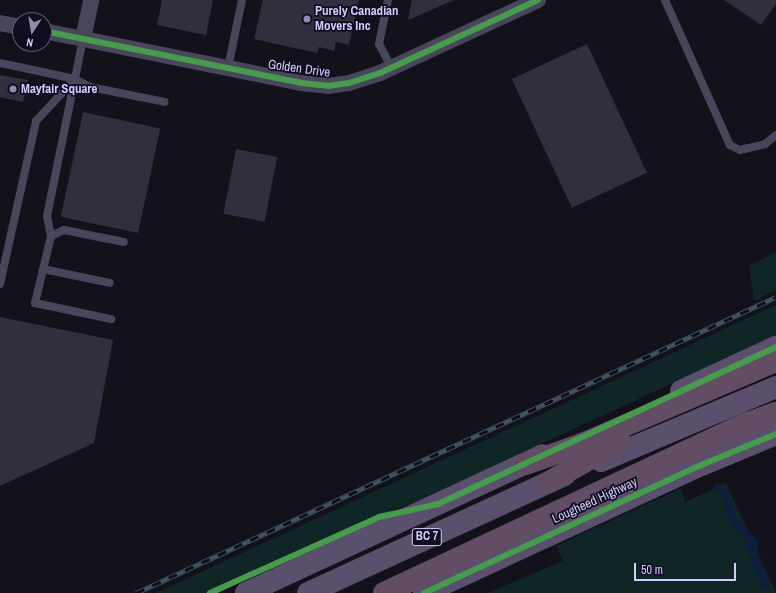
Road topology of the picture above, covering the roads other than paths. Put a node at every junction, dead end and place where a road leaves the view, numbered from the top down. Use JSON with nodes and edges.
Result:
{"nodes":[{"id":1,"x":91,"y":0,"type":"edge"},
{"id":2,"x":242,"y":0,"type":"edge"},
{"id":3,"x":388,"y":0,"type":"edge"},
{"id":4,"x":538,"y":0,"type":"edge"},
{"id":5,"x":665,"y":0,"type":"edge"},
{"id":6,"x":0,"y":23,"type":"edge"},
{"id":7,"x":12,"y":25,"type":"edge"},
{"id":8,"x":52,"y":33,"type":"edge"},
{"id":9,"x":83,"y":39,"type":"junction"},
{"id":10,"x":0,"y":63,"type":"edge"},
{"id":11,"x":228,"y":68,"type":"junction"},
{"id":12,"x":392,"y":68,"type":"junction"},
{"id":13,"x":75,"y":79,"type":"junction"},
{"id":14,"x":165,"y":102,"type":"dead end"},
{"id":15,"x":776,"y":135,"type":"edge"},
{"id":16,"x":50,"y":236,"type":"junction"},
{"id":17,"x":124,"y":242,"type":"dead end"},
{"id":18,"x":43,"y":269,"type":"junction"},
{"id":19,"x":110,"y":283,"type":"dead end"},
{"id":20,"x":0,"y":284,"type":"edge"},
{"id":21,"x":111,"y":319,"type":"dead end"},
{"id":22,"x":776,"y":346,"type":"edge"},
{"id":23,"x":776,"y":361,"type":"edge"},
{"id":24,"x":776,"y":372,"type":"edge"},
{"id":25,"x":776,"y":387,"type":"edge"},
{"id":26,"x":776,"y":413,"type":"edge"},
{"id":27,"x":776,"y":434,"type":"edge"},
{"id":28,"x":526,"y":464,"type":"junction"},
{"id":29,"x":547,"y":482,"type":"junction"},
{"id":30,"x":246,"y":593,"type":"edge"},
{"id":31,"x":308,"y":593,"type":"edge"},
{"id":32,"x":384,"y":593,"type":"edge"},
{"id":33,"x":424,"y":593,"type":"edge"}],
"edges":[{"from":1,"to":9,"type":"street"},
{"from":2,"to":11,"type":"lane"},
{"from":3,"to":12,"type":"lane"},
{"from":4,"to":12,"type":"street","name":"Golden Drive"},
{"from":5,"to":15,"type":"lane"},
{"from":6,"to":7,"type":"street"},
{"from":8,"to":9,"type":"street","name":"Golden Drive"},
{"from":9,"to":11,"type":"street","name":"Golden Drive"},
{"from":9,"to":13,"type":"lane"},
{"from":10,"to":13,"type":"lane"},
{"from":11,"to":12,"type":"street","name":"Golden Drive"},
{"from":13,"to":14,"type":"lane"},
{"from":13,"to":16,"type":"lane"},
{"from":13,"to":20,"type":"lane"},
{"from":16,"to":17,"type":"lane"},
{"from":16,"to":18,"type":"lane"},
{"from":18,"to":19,"type":"lane"},
{"from":18,"to":21,"type":"lane"},
{"from":22,"to":28,"type":"main road"},
{"from":23,"to":28,"type":"highway"},
{"from":24,"to":29,"type":"highway"},
{"from":25,"to":29,"type":"main road","number":"BC 7"},
{"from":26,"to":32,"type":"highway"},
{"from":27,"to":33,"type":"main road","name":"Lougheed Highway"},
{"from":28,"to":30,"type":"main road"},
{"from":29,"to":31,"type":"main road","number":"BC 7"}]}
